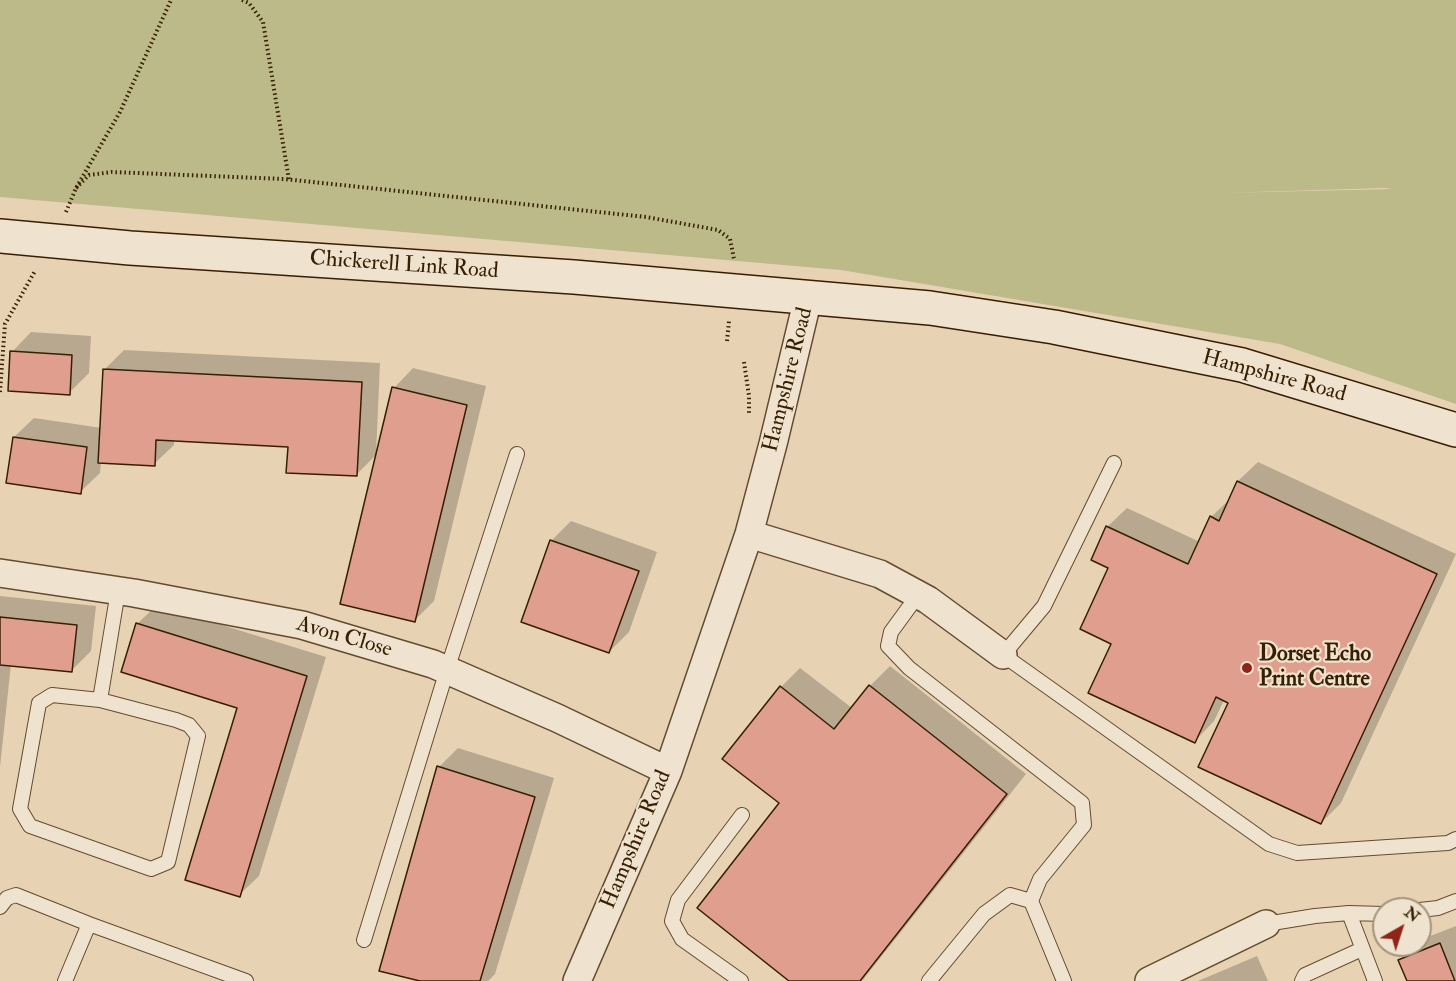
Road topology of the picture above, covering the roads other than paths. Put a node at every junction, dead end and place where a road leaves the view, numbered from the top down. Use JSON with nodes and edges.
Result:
{"nodes":[{"id":1,"x":0,"y":236,"type":"edge"},
{"id":2,"x":808,"y":298,"type":"junction"},
{"id":3,"x":1456,"y":430,"type":"edge"},
{"id":4,"x":517,"y":454,"type":"dead end"},
{"id":5,"x":1114,"y":463,"type":"dead end"},
{"id":6,"x":749,"y":534,"type":"junction"},
{"id":7,"x":0,"y":573,"type":"edge"},
{"id":8,"x":118,"y":591,"type":"junction"},
{"id":9,"x":918,"y":595,"type":"junction"},
{"id":10,"x":1003,"y":655,"type":"junction"},
{"id":11,"x":447,"y":670,"type":"junction"},
{"id":12,"x":100,"y":700,"type":"junction"},
{"id":13,"x":668,"y":771,"type":"junction"},
{"id":14,"x":742,"y":815,"type":"dead end"},
{"id":15,"x":1456,"y":839,"type":"edge"},
{"id":16,"x":1030,"y":901,"type":"junction"},
{"id":17,"x":1456,"y":901,"type":"edge"},
{"id":18,"x":0,"y":907,"type":"edge"},
{"id":19,"x":1432,"y":909,"type":"edge"},
{"id":20,"x":1349,"y":913,"type":"junction"},
{"id":21,"x":1372,"y":914,"type":"edge"},
{"id":22,"x":89,"y":924,"type":"junction"},
{"id":23,"x":1266,"y":924,"type":"joint"},
{"id":24,"x":364,"y":940,"type":"dead end"},
{"id":25,"x":1362,"y":950,"type":"junction"},
{"id":26,"x":65,"y":981,"type":"edge"},
{"id":27,"x":246,"y":981,"type":"edge"},
{"id":28,"x":576,"y":981,"type":"edge"},
{"id":29,"x":741,"y":981,"type":"edge"},
{"id":30,"x":929,"y":981,"type":"edge"},
{"id":31,"x":1064,"y":981,"type":"edge"},
{"id":32,"x":1149,"y":981,"type":"edge"},
{"id":33,"x":1302,"y":981,"type":"edge"},
{"id":34,"x":1375,"y":981,"type":"edge"}],
"edges":[{"from":1,"to":2,"type":"main road","name":"Chickerell Link Road"},
{"from":2,"to":3,"type":"main road","name":"Hampshire Road"},
{"from":2,"to":6,"type":"street","name":"Hampshire Road"},
{"from":4,"to":11,"type":"lane"},
{"from":5,"to":10,"type":"lane"},
{"from":6,"to":9,"type":"street"},
{"from":6,"to":13,"type":"street","name":"Hampshire Road"},
{"from":7,"to":8,"type":"street","name":"Avon Close"},
{"from":8,"to":11,"type":"street","name":"Avon Close"},
{"from":8,"to":12,"type":"lane"},
{"from":9,"to":10,"type":"street"},
{"from":9,"to":16,"type":"lane"},
{"from":10,"to":15,"type":"lane"},
{"from":11,"to":13,"type":"street","name":"Avon Close"},
{"from":11,"to":24,"type":"lane"},
{"from":12,"to":12,"type":"lane"},
{"from":13,"to":28,"type":"street","name":"Hampshire Road"},
{"from":14,"to":29,"type":"lane"},
{"from":16,"to":30,"type":"lane"},
{"from":16,"to":31,"type":"lane"},
{"from":17,"to":19,"type":"lane"},
{"from":18,"to":22,"type":"lane"},
{"from":20,"to":21,"type":"lane"},
{"from":20,"to":23,"type":"lane"},
{"from":20,"to":25,"type":"lane"},
{"from":22,"to":26,"type":"lane"},
{"from":22,"to":27,"type":"lane"},
{"from":23,"to":32,"type":"street"},
{"from":25,"to":33,"type":"lane"},
{"from":25,"to":34,"type":"lane"}]}
